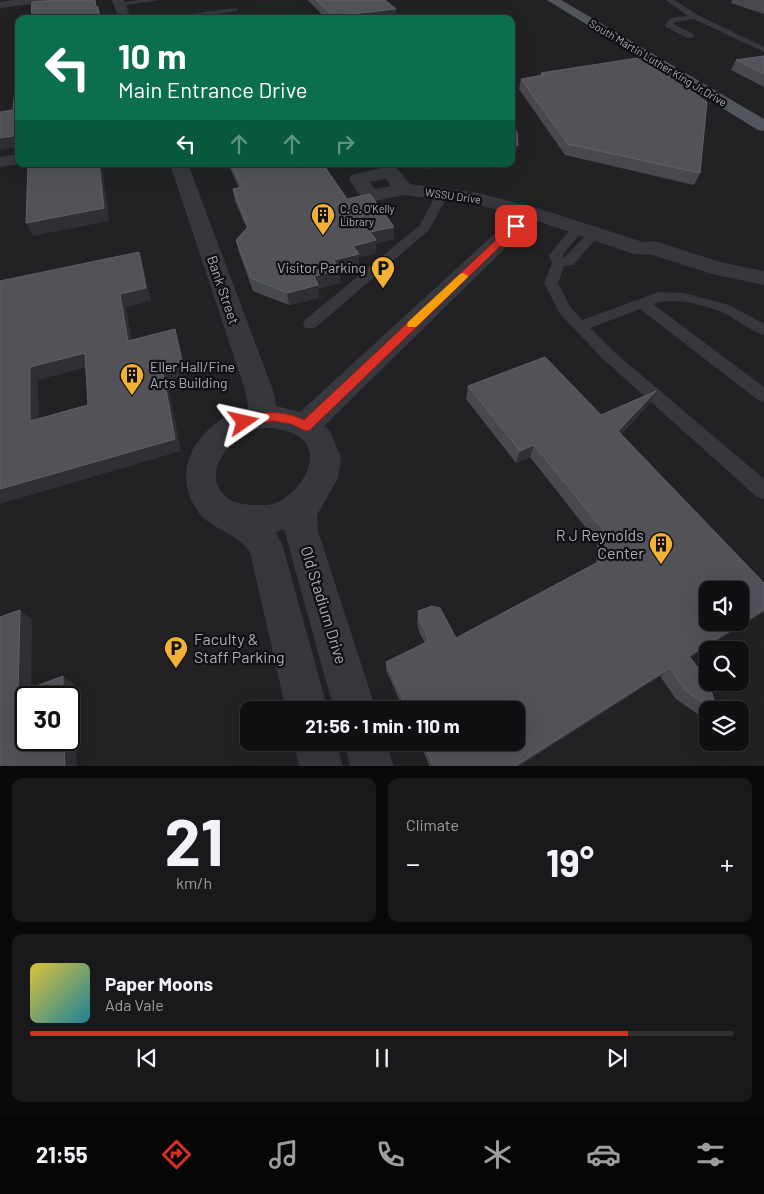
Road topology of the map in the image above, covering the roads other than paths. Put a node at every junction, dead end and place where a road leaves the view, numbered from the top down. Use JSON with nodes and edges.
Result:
{"nodes":[{"id":1,"x":41,"y":0,"type":"edge"},
{"id":2,"x":156,"y":0,"type":"edge"},
{"id":3,"x":552,"y":0,"type":"edge"},
{"id":4,"x":569,"y":0,"type":"edge"},
{"id":5,"x":669,"y":0,"type":"edge"},
{"id":6,"x":119,"y":2,"type":"edge"},
{"id":7,"x":0,"y":5,"type":"edge"},
{"id":8,"x":234,"y":10,"type":"dead end"},
{"id":9,"x":124,"y":15,"type":"edge"},
{"id":10,"x":191,"y":15,"type":"edge"},
{"id":11,"x":695,"y":17,"type":"junction"},
{"id":12,"x":690,"y":36,"type":"dead end"},
{"id":13,"x":764,"y":39,"type":"edge"},
{"id":14,"x":748,"y":42,"type":"junction"},
{"id":15,"x":764,"y":50,"type":"edge"},
{"id":16,"x":732,"y":90,"type":"dead end"},
{"id":17,"x":764,"y":126,"type":"edge"},
{"id":18,"x":15,"y":160,"type":"edge"},
{"id":19,"x":0,"y":162,"type":"edge"},
{"id":20,"x":180,"y":167,"type":"edge"},
{"id":21,"x":404,"y":189,"type":"dead end"},
{"id":22,"x":444,"y":193,"type":"junction"},
{"id":23,"x":530,"y":212,"type":"junction"},
{"id":24,"x":586,"y":230,"type":"junction"},
{"id":25,"x":690,"y":266,"type":"junction"},
{"id":26,"x":764,"y":278,"type":"edge"},
{"id":27,"x":764,"y":292,"type":"edge"},
{"id":28,"x":642,"y":303,"type":"junction"},
{"id":29,"x":310,"y":324,"type":"dead end"},
{"id":30,"x":580,"y":326,"type":"junction"},
{"id":31,"x":764,"y":330,"type":"edge"},
{"id":32,"x":764,"y":396,"type":"edge"},
{"id":33,"x":264,"y":417,"type":"junction"},
{"id":34,"x":306,"y":426,"type":"junction"},
{"id":35,"x":764,"y":491,"type":"edge"},
{"id":36,"x":307,"y":501,"type":"junction"},
{"id":37,"x":230,"y":516,"type":"junction"},
{"id":38,"x":305,"y":701,"type":"edge"},
{"id":39,"x":352,"y":701,"type":"edge"},
{"id":40,"x":317,"y":751,"type":"edge"},
{"id":41,"x":368,"y":751,"type":"edge"},
{"id":42,"x":321,"y":766,"type":"edge"},
{"id":43,"x":372,"y":766,"type":"edge"}],
"edges":[{"from":1,"to":7,"type":"street"},
{"from":2,"to":6,"type":"lane"},
{"from":3,"to":17,"type":"main road","name":"South Martin Luther King Jr Drive"},
{"from":4,"to":16,"type":"main road","name":"South Martin Luther King Jr Drive"},
{"from":5,"to":11,"type":"lane"},
{"from":6,"to":9,"type":"street"},
{"from":8,"to":10,"type":"lane"},
{"from":11,"to":12,"type":"lane"},
{"from":11,"to":14,"type":"lane"},
{"from":13,"to":14,"type":"lane"},
{"from":14,"to":15,"type":"lane"},
{"from":18,"to":19,"type":"street"},
{"from":20,"to":33,"type":"street","name":"Bank Street"},
{"from":21,"to":22,"type":"street","name":"WSSU Drive"},
{"from":22,"to":23,"type":"street","name":"WSSU Drive"},
{"from":22,"to":29,"type":"lane"},
{"from":23,"to":24,"type":"street","name":"WSSU Drive"},
{"from":23,"to":34,"type":"street"},
{"from":24,"to":25,"type":"street","name":"WSSU Drive"},
{"from":24,"to":30,"type":"lane"},
{"from":25,"to":26,"type":"street"},
{"from":25,"to":27,"type":"street"},
{"from":28,"to":30,"type":"lane"},
{"from":28,"to":31,"type":"lane"},
{"from":28,"to":32,"type":"lane"},
{"from":30,"to":35,"type":"lane"},
{"from":33,"to":34,"type":"street","name":"Old Stadium Drive"},
{"from":33,"to":37,"type":"street","name":"Old Stadium Drive"},
{"from":34,"to":36,"type":"street","name":"Old Stadium Drive"},
{"from":36,"to":37,"type":"street","name":"Old Stadium Drive"},
{"from":36,"to":39,"type":"street","name":"Old Stadium Drive"},
{"from":37,"to":38,"type":"street","name":"Old Stadium Drive"},
{"from":40,"to":42,"type":"street"},
{"from":41,"to":43,"type":"street"}]}
